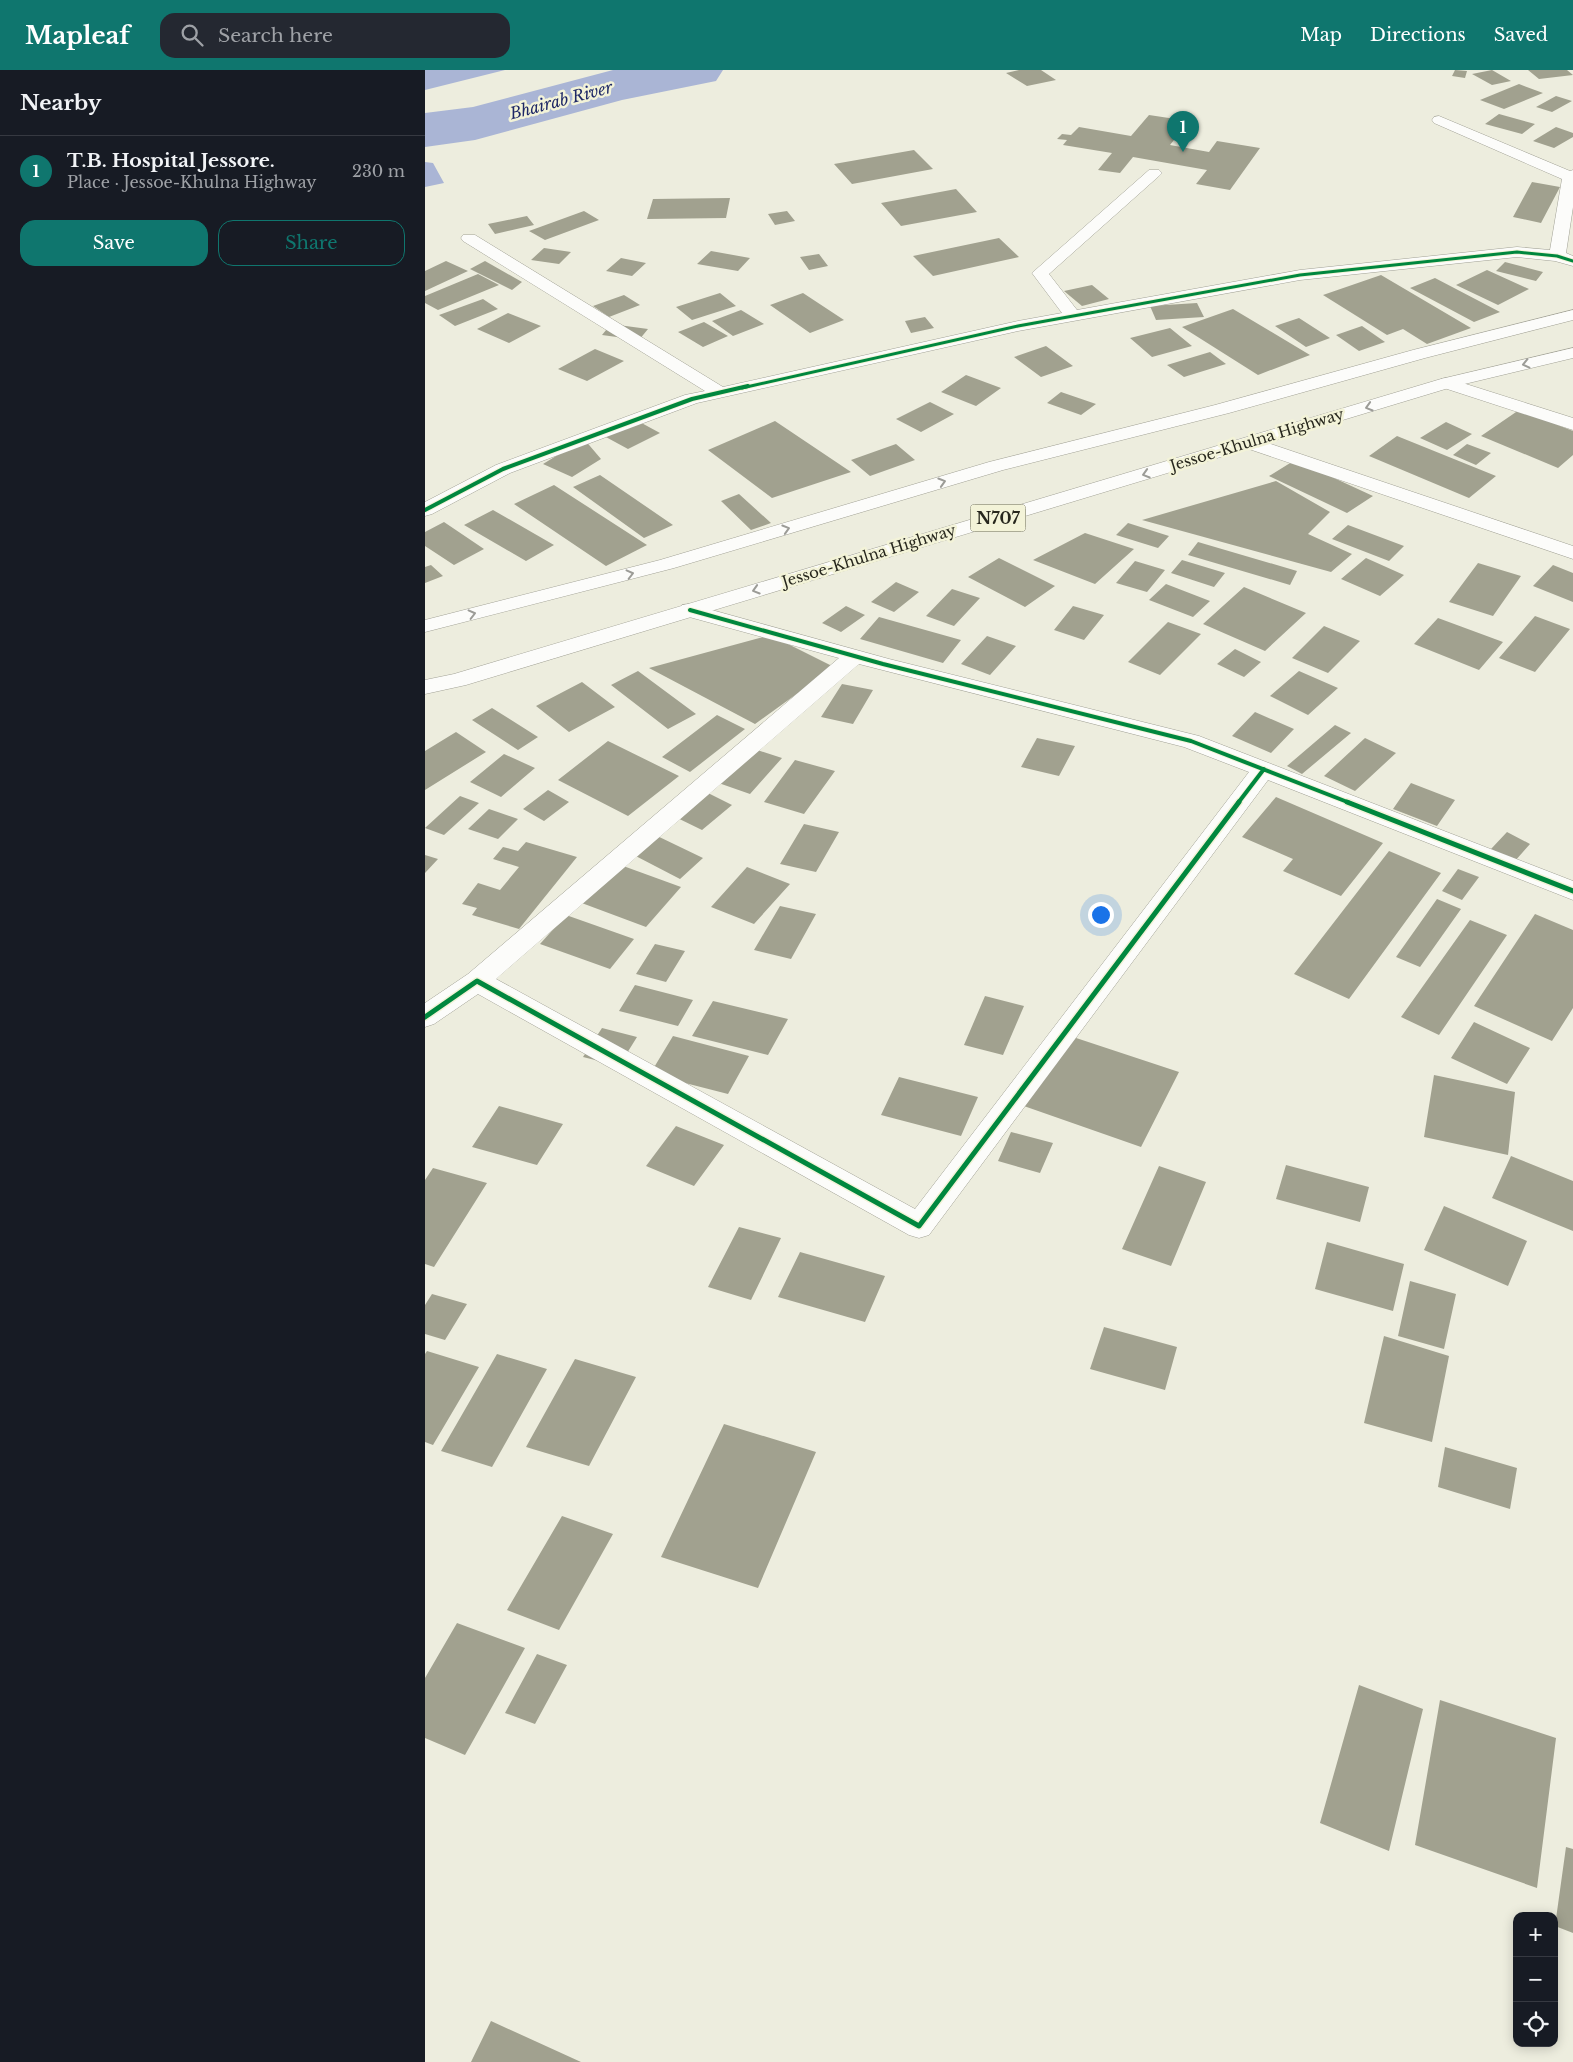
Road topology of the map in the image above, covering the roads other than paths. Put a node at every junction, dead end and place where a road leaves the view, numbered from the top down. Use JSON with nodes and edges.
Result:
{"nodes":[{"id":1,"x":1439,"y":120,"type":"dead end"},
{"id":2,"x":1153,"y":173,"type":"dead end"},
{"id":3,"x":1571,"y":176,"type":"edge"},
{"id":4,"x":469,"y":238,"type":"dead end"},
{"id":5,"x":1565,"y":258,"type":"edge"},
{"id":6,"x":1073,"y":316,"type":"junction"},
{"id":7,"x":1573,"y":316,"type":"edge"},
{"id":8,"x":1573,"y":353,"type":"edge"},
{"id":9,"x":1447,"y":383,"type":"junction"},
{"id":10,"x":721,"y":393,"type":"junction"},
{"id":11,"x":1573,"y":424,"type":"edge"},
{"id":12,"x":1250,"y":442,"type":"junction"},
{"id":13,"x":425,"y":488,"type":"edge"},
{"id":14,"x":444,"y":500,"type":"junction"},
{"id":15,"x":425,"y":510,"type":"edge"},
{"id":16,"x":1573,"y":553,"type":"edge"},
{"id":17,"x":690,"y":610,"type":"junction"},
{"id":18,"x":425,"y":626,"type":"edge"},
{"id":19,"x":856,"y":655,"type":"junction"},
{"id":20,"x":425,"y":687,"type":"edge"},
{"id":21,"x":1264,"y":769,"type":"junction"},
{"id":22,"x":1573,"y":890,"type":"edge"},
{"id":23,"x":477,"y":981,"type":"junction"},
{"id":24,"x":425,"y":1017,"type":"edge"}],
"edges":[{"from":1,"to":3,"type":"main road"},
{"from":2,"to":6,"type":"main road"},
{"from":3,"to":5,"type":"main road"},
{"from":4,"to":10,"type":"main road"},
{"from":5,"to":6,"type":"main road"},
{"from":6,"to":10,"type":"main road"},
{"from":18,"to":7,"type":"main road","one_way":true},
{"from":8,"to":9,"type":"main road","name":"Jessoe-Khulna Highway","number":"N707","one_way":true},
{"from":9,"to":11,"type":"main road"},
{"from":9,"to":12,"type":"main road","name":"Jessoe-Khulna Highway","number":"N707","one_way":true},
{"from":10,"to":14,"type":"main road"},
{"from":12,"to":16,"type":"main road"},
{"from":12,"to":17,"type":"main road","name":"Jessoe-Khulna Highway","number":"N707","one_way":true},
{"from":13,"to":14,"type":"main road"},
{"from":14,"to":15,"type":"main road"},
{"from":17,"to":19,"type":"main road"},
{"from":17,"to":20,"type":"main road","name":"Jessoe-Khulna Highway","number":"N707"},
{"from":19,"to":21,"type":"main road"},
{"from":19,"to":23,"type":"main road"},
{"from":21,"to":22,"type":"main road"},
{"from":21,"to":23,"type":"main road"},
{"from":23,"to":24,"type":"main road"}]}
